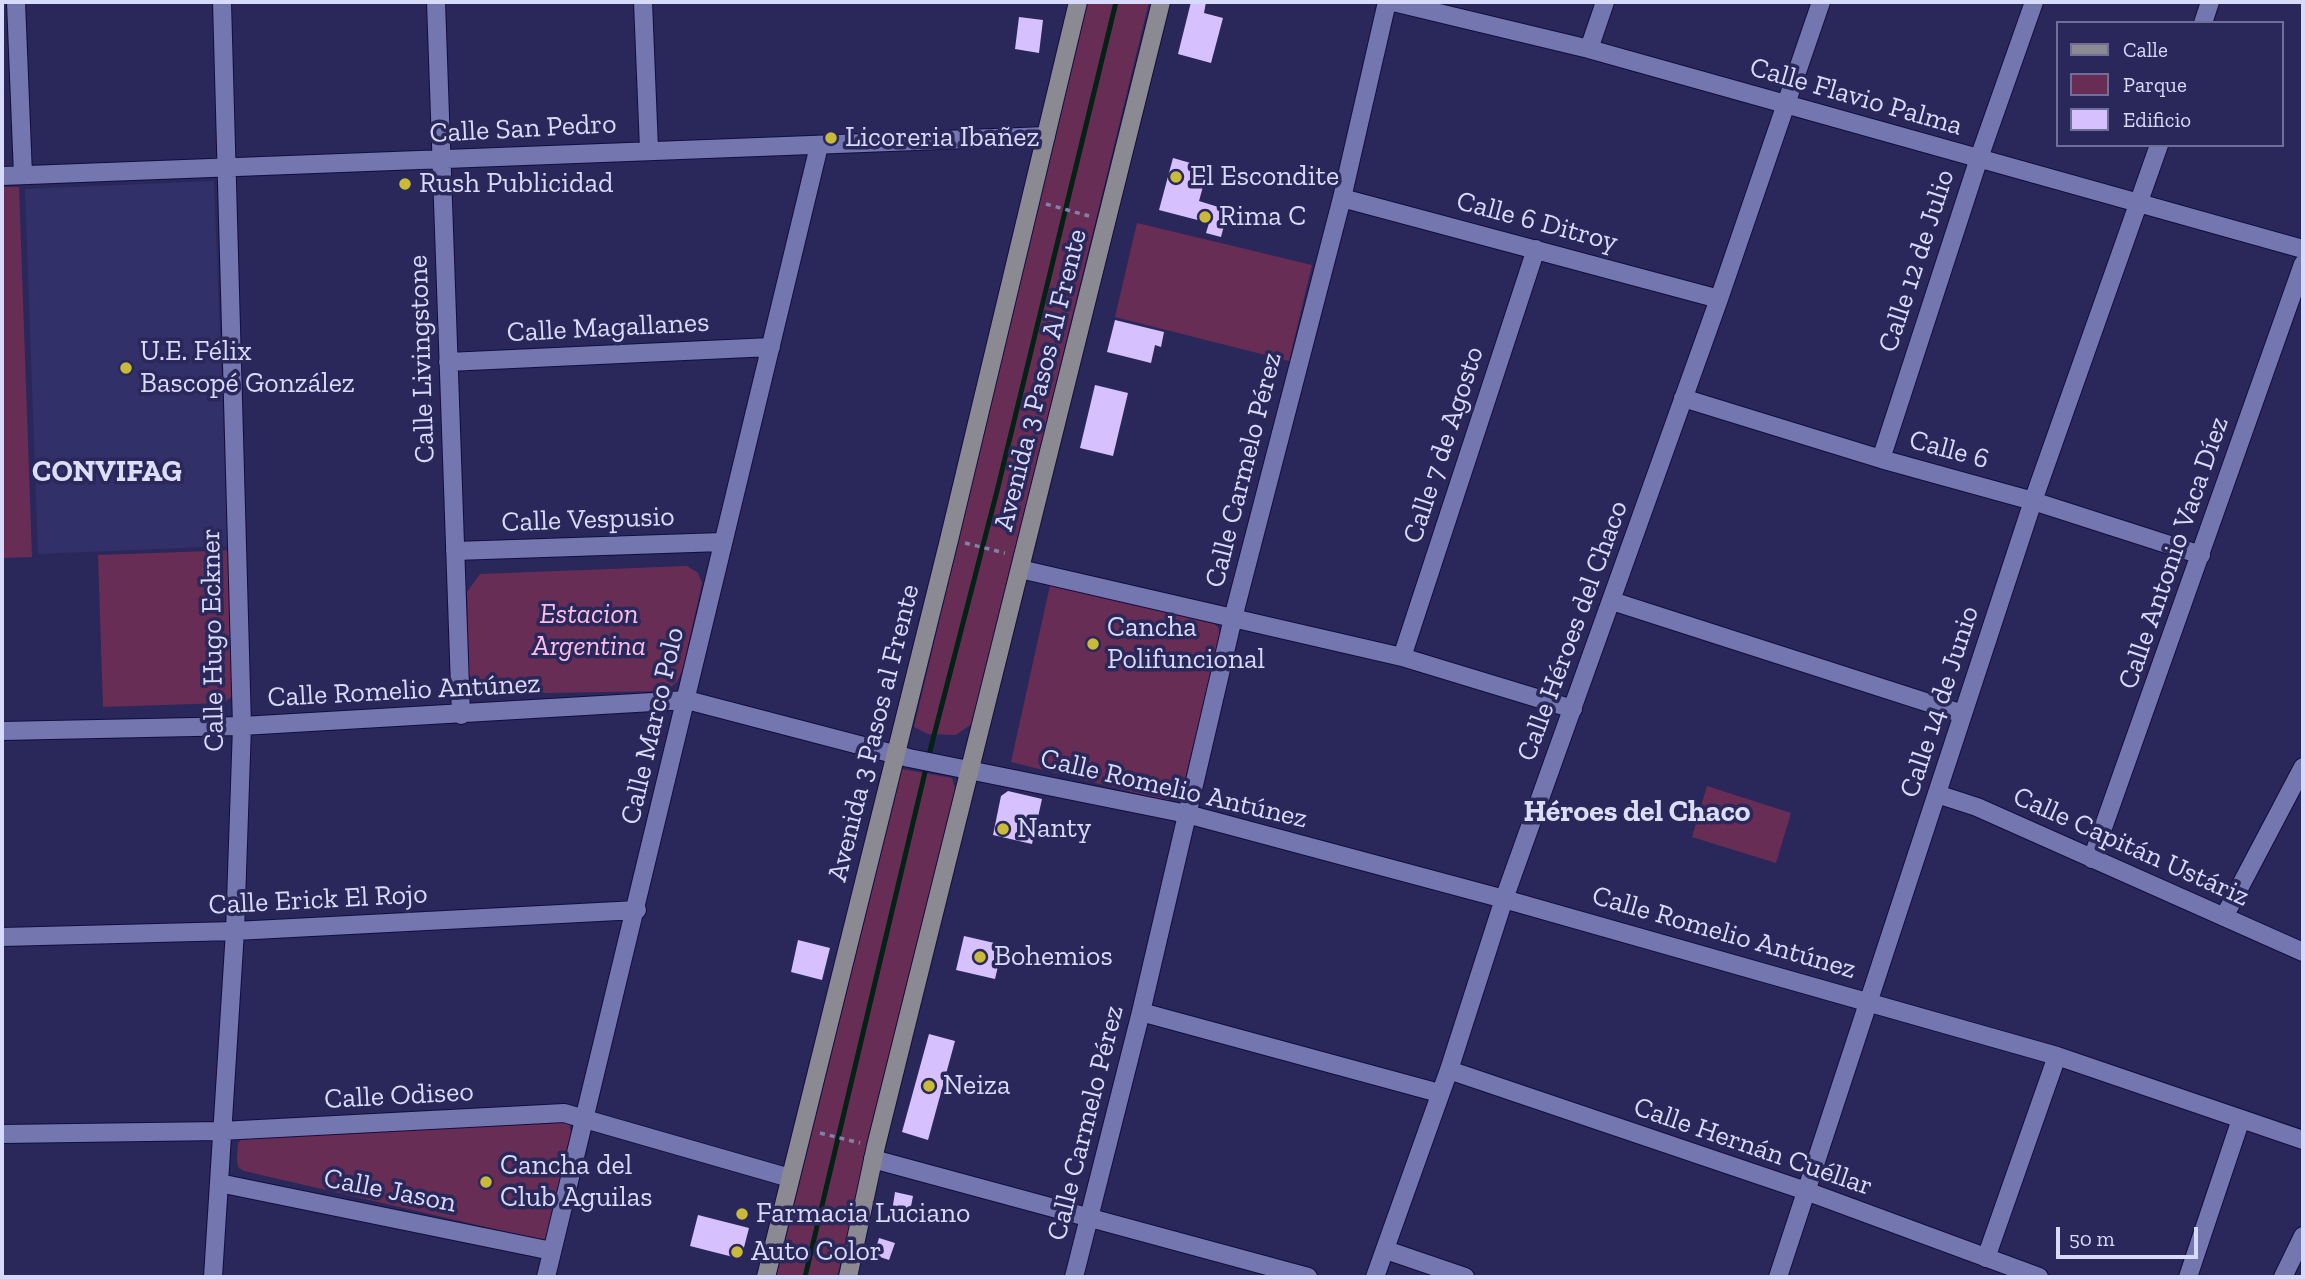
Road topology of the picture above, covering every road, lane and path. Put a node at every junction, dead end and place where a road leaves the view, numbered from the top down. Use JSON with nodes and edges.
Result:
{"nodes":[{"id":1,"x":16,"y":2,"type":"edge"},
{"id":2,"x":222,"y":2,"type":"edge"},
{"id":3,"x":436,"y":2,"type":"edge"},
{"id":4,"x":643,"y":2,"type":"edge"},
{"id":5,"x":1078,"y":2,"type":"edge"},
{"id":6,"x":1160,"y":2,"type":"edge"},
{"id":7,"x":1387,"y":2,"type":"edge"},
{"id":8,"x":1393,"y":2,"type":"edge"},
{"id":9,"x":1605,"y":2,"type":"edge"},
{"id":10,"x":1821,"y":2,"type":"edge"},
{"id":11,"x":2034,"y":2,"type":"edge"},
{"id":12,"x":2210,"y":2,"type":"edge"},
{"id":13,"x":2204,"y":21,"type":"edge"},
{"id":14,"x":1589,"y":49,"type":"junction"},
{"id":15,"x":1786,"y":104,"type":"junction"},
{"id":16,"x":1046,"y":136,"type":"junction"},
{"id":17,"x":819,"y":146,"type":"junction"},
{"id":18,"x":2158,"y":147,"type":"edge"},
{"id":19,"x":649,"y":149,"type":"junction"},
{"id":20,"x":1979,"y":158,"type":"junction"},
{"id":21,"x":441,"y":160,"type":"junction"},
{"id":22,"x":229,"y":167,"type":"junction"},
{"id":23,"x":23,"y":175,"type":"junction"},
{"id":24,"x":2,"y":176,"type":"edge"},
{"id":25,"x":1342,"y":198,"type":"junction"},
{"id":26,"x":1040,"y":203,"type":"junction"},
{"id":27,"x":2138,"y":205,"type":"junction"},
{"id":28,"x":1071,"y":211,"type":"dead end"},
{"id":29,"x":1536,"y":249,"type":"junction"},
{"id":30,"x":2303,"y":249,"type":"edge"},
{"id":31,"x":2303,"y":264,"type":"edge"},
{"id":32,"x":1719,"y":299,"type":"junction"},
{"id":33,"x":771,"y":347,"type":"junction"},
{"id":34,"x":448,"y":362,"type":"junction"},
{"id":35,"x":1683,"y":398,"type":"junction"},
{"id":36,"x":1881,"y":459,"type":"junction"},
{"id":37,"x":2034,"y":500,"type":"junction"},
{"id":38,"x":722,"y":542,"type":"junction"},
{"id":39,"x":959,"y":542,"type":"dead end"},
{"id":40,"x":987,"y":548,"type":"dead end"},
{"id":41,"x":455,"y":551,"type":"junction"},
{"id":42,"x":2201,"y":555,"type":"junction"},
{"id":43,"x":1020,"y":569,"type":"junction"},
{"id":44,"x":1612,"y":601,"type":"junction"},
{"id":45,"x":1233,"y":618,"type":"junction"},
{"id":46,"x":1402,"y":657,"type":"junction"},
{"id":47,"x":687,"y":700,"type":"junction"},
{"id":48,"x":1573,"y":709,"type":"junction"},
{"id":49,"x":1963,"y":714,"type":"junction"},
{"id":50,"x":461,"y":715,"type":"junction"},
{"id":51,"x":242,"y":726,"type":"junction"},
{"id":52,"x":2,"y":732,"type":"edge"},
{"id":53,"x":902,"y":756,"type":"junction"},
{"id":54,"x":2303,"y":767,"type":"edge"},
{"id":55,"x":961,"y":769,"type":"junction"},
{"id":56,"x":1937,"y":794,"type":"junction"},
{"id":57,"x":1187,"y":814,"type":"junction"},
{"id":58,"x":2092,"y":859,"type":"junction"},
{"id":59,"x":1504,"y":899,"type":"junction"},
{"id":60,"x":637,"y":910,"type":"junction"},
{"id":61,"x":2224,"y":917,"type":"junction"},
{"id":62,"x":235,"y":931,"type":"junction"},
{"id":63,"x":2,"y":937,"type":"edge"},
{"id":64,"x":2303,"y":952,"type":"edge"},
{"id":65,"x":1869,"y":1001,"type":"junction"},
{"id":66,"x":1141,"y":1012,"type":"junction"},
{"id":67,"x":2057,"y":1056,"type":"junction"},
{"id":68,"x":1449,"y":1070,"type":"junction"},
{"id":69,"x":1439,"y":1093,"type":"junction"},
{"id":70,"x":2241,"y":1119,"type":"junction"},
{"id":71,"x":584,"y":1121,"type":"junction"},
{"id":72,"x":221,"y":1131,"type":"junction"},
{"id":73,"x":821,"y":1133,"type":"dead end"},
{"id":74,"x":2,"y":1134,"type":"edge"},
{"id":75,"x":2303,"y":1140,"type":"edge"},
{"id":76,"x":856,"y":1142,"type":"dead end"},
{"id":77,"x":873,"y":1159,"type":"junction"},
{"id":78,"x":790,"y":1178,"type":"junction"},
{"id":79,"x":219,"y":1183,"type":"junction"},
{"id":80,"x":1806,"y":1191,"type":"junction"},
{"id":81,"x":1089,"y":1219,"type":"junction"},
{"id":82,"x":2303,"y":1236,"type":"edge"},
{"id":83,"x":1386,"y":1250,"type":"junction"},
{"id":84,"x":552,"y":1251,"type":"junction"},
{"id":85,"x":1986,"y":1258,"type":"junction"},
{"id":86,"x":213,"y":1277,"type":"edge"},
{"id":87,"x":546,"y":1277,"type":"edge"},
{"id":88,"x":766,"y":1277,"type":"edge"},
{"id":89,"x":848,"y":1277,"type":"edge"},
{"id":90,"x":1074,"y":1277,"type":"edge"},
{"id":91,"x":1308,"y":1277,"type":"edge"},
{"id":92,"x":1375,"y":1277,"type":"edge"},
{"id":93,"x":1465,"y":1277,"type":"edge"},
{"id":94,"x":1778,"y":1277,"type":"edge"},
{"id":95,"x":2039,"y":1277,"type":"edge"},
{"id":96,"x":2188,"y":1277,"type":"edge"},
{"id":97,"x":2283,"y":1277,"type":"edge"}],
"edges":[{"from":1,"to":23,"type":"street"},
{"from":2,"to":22,"type":"street","name":"Calle Hugo Eckner"},
{"from":3,"to":21,"type":"street","name":"Calle Livingstone"},
{"from":4,"to":19,"type":"street"},
{"from":5,"to":16,"type":"main road","name":"Avenida 3 Pasos Al Frente"},
{"from":6,"to":43,"type":"main road","name":"Avenida 3 Pasos Al Frente"},
{"from":7,"to":25,"type":"street","name":"Calle Carmelo Pérez"},
{"from":8,"to":14,"type":"street","name":"Calle Flavio Palma"},
{"from":9,"to":14,"type":"street"},
{"from":10,"to":15,"type":"street","name":"Calle Héroes del Chaco"},
{"from":11,"to":20,"type":"street","name":"Calle 12 de Julio"},
{"from":12,"to":13,"type":"street"},
{"from":14,"to":15,"type":"street","name":"Calle Flavio Palma"},
{"from":15,"to":20,"type":"street","name":"Calle Flavio Palma"},
{"from":15,"to":32,"type":"street","name":"Calle Héroes del Chaco"},
{"from":16,"to":17,"type":"street","name":"Calle San Pedro"},
{"from":16,"to":26,"type":"main road","name":"Avenida 3 Pasos Al Frente"},
{"from":17,"to":19,"type":"street","name":"Calle San Pedro"},
{"from":17,"to":33,"type":"street","name":"Calle Marco Polo"},
{"from":18,"to":27,"type":"street","name":"Calle 14 de Junio"},
{"from":19,"to":21,"type":"street","name":"Calle San Pedro"},
{"from":20,"to":27,"type":"street","name":"Calle Flavio Palma"},
{"from":20,"to":36,"type":"street","name":"Calle 12 de Julio"},
{"from":21,"to":22,"type":"street","name":"Calle San Pedro"},
{"from":21,"to":34,"type":"street","name":"Calle Livingstone"},
{"from":22,"to":23,"type":"street","name":"Calle San Pedro"},
{"from":22,"to":51,"type":"street","name":"Calle Hugo Eckner"},
{"from":23,"to":24,"type":"street","name":"Calle San Pedro"},
{"from":25,"to":29,"type":"street","name":"Calle 6 Ditroy"},
{"from":25,"to":45,"type":"street","name":"Calle Carmelo Pérez"},
{"from":26,"to":28,"type":"path"},
{"from":26,"to":53,"type":"main road","name":"Avenida 3 Pasos al Frente"},
{"from":27,"to":30,"type":"street","name":"Calle Flavio Palma"},
{"from":27,"to":37,"type":"street","name":"Calle 14 de Junio"},
{"from":29,"to":32,"type":"street","name":"Calle 6 Ditroy"},
{"from":29,"to":46,"type":"street","name":"Calle 7 de Agosto"},
{"from":31,"to":42,"type":"street","name":"Calle Antonio Vaca Díez"},
{"from":32,"to":35,"type":"street","name":"Calle Héroes del Chaco"},
{"from":33,"to":34,"type":"street","name":"Calle Magallanes"},
{"from":33,"to":38,"type":"street","name":"Calle Marco Polo"},
{"from":34,"to":41,"type":"street","name":"Calle Livingstone"},
{"from":35,"to":36,"type":"street","name":"Calle 6"},
{"from":35,"to":44,"type":"street","name":"Calle Héroes del Chaco"},
{"from":36,"to":37,"type":"street","name":"Calle 6"},
{"from":37,"to":42,"type":"street","name":"Calle 6"},
{"from":37,"to":49,"type":"street","name":"Calle 14 de Junio"},
{"from":38,"to":41,"type":"street","name":"Calle Vespusio"},
{"from":38,"to":47,"type":"street","name":"Calle Marco Polo"},
{"from":39,"to":40,"type":"path"},
{"from":41,"to":50,"type":"street","name":"Calle Livingstone"},
{"from":42,"to":58,"type":"street","name":"Calle Antonio Vaca Díez"},
{"from":43,"to":45,"type":"street"},
{"from":43,"to":55,"type":"main road","name":"Avenida 3 Pasos Al Frente"},
{"from":44,"to":48,"type":"street","name":"Calle Héroes del Chaco"},
{"from":44,"to":49,"type":"street"},
{"from":45,"to":46,"type":"street"},
{"from":45,"to":57,"type":"street","name":"Calle Carmelo Pérez"},
{"from":46,"to":48,"type":"street"},
{"from":47,"to":50,"type":"street","name":"Calle Romelio Antúnez"},
{"from":47,"to":53,"type":"street","name":"Calle Romelio Antúnez"},
{"from":47,"to":60,"type":"street","name":"Calle Marco Polo"},
{"from":48,"to":59,"type":"street","name":"Calle Héroes del Chaco"},
{"from":49,"to":56,"type":"street","name":"Calle 14 de Junio"},
{"from":50,"to":51,"type":"street","name":"Calle Romelio Antúnez"},
{"from":51,"to":52,"type":"street","name":"Calle Romelio Antúnez"},
{"from":51,"to":62,"type":"street","name":"Calle Hugo Eckner"},
{"from":53,"to":55,"type":"street","name":"Calle Romelio Antúnez"},
{"from":53,"to":78,"type":"main road","name":"Avenida 3 Pasos al Frente"},
{"from":54,"to":61,"type":"street"},
{"from":55,"to":57,"type":"street","name":"Calle Romelio Antúnez"},
{"from":55,"to":77,"type":"main road"},
{"from":56,"to":58,"type":"street","name":"Calle Capitán Ustáriz"},
{"from":56,"to":65,"type":"street","name":"Calle 14 de Junio"},
{"from":57,"to":59,"type":"street","name":"Calle Romelio Antúnez"},
{"from":57,"to":66,"type":"street","name":"Calle Carmelo Pérez"},
{"from":58,"to":61,"type":"street","name":"Calle Capitán Ustáriz"},
{"from":59,"to":65,"type":"street","name":"Calle Romelio Antúnez"},
{"from":59,"to":68,"type":"street","name":"Calle Héroes del Chaco"},
{"from":60,"to":62,"type":"street","name":"Calle Erick El Rojo"},
{"from":60,"to":71,"type":"street","name":"Calle Marco Polo"},
{"from":61,"to":64,"type":"street","name":"Calle Capitán Ustáriz"},
{"from":62,"to":63,"type":"street","name":"Calle Erick El Rojo"},
{"from":62,"to":72,"type":"street","name":"Calle Hugo Eckner"},
{"from":65,"to":67,"type":"street","name":"Calle Romelio Antúnez"},
{"from":65,"to":80,"type":"street","name":"Calle 14 de Junio"},
{"from":66,"to":69,"type":"street"},
{"from":66,"to":81,"type":"street","name":"Calle Carmelo Pérez"},
{"from":67,"to":70,"type":"street","name":"Calle Romelio Antúnez"},
{"from":67,"to":85,"type":"street"},
{"from":68,"to":69,"type":"street","name":"Calle Héroes del Chaco"},
{"from":68,"to":80,"type":"street","name":"Calle Hernán Cuéllar"},
{"from":69,"to":83,"type":"street","name":"Calle Héroes del Chaco"},
{"from":70,"to":75,"type":"street","name":"Calle Romelio Antúnez"},
{"from":70,"to":96,"type":"street"},
{"from":71,"to":72,"type":"street","name":"Calle Odiseo"},
{"from":71,"to":78,"type":"street","name":"Calle Odiseo"},
{"from":71,"to":84,"type":"street","name":"Calle Marco Polo"},
{"from":72,"to":74,"type":"street","name":"Calle Odiseo"},
{"from":72,"to":79,"type":"street","name":"Calle Hugo Eckner"},
{"from":73,"to":76,"type":"path"},
{"from":77,"to":81,"type":"street"},
{"from":77,"to":89,"type":"main road"},
{"from":78,"to":88,"type":"main road","name":"Avenida 3 Pasos al Frente"},
{"from":79,"to":84,"type":"street","name":"Calle Jason"},
{"from":79,"to":86,"type":"street","name":"Calle Hugo Eckner"},
{"from":80,"to":85,"type":"street","name":"Calle Hernán Cuéllar"},
{"from":80,"to":94,"type":"street","name":"Calle 14 de Junio"},
{"from":81,"to":90,"type":"street","name":"Calle Carmelo Pérez"},
{"from":81,"to":91,"type":"street"},
{"from":82,"to":97,"type":"street"},
{"from":83,"to":92,"type":"street","name":"Calle Héroes del Chaco"},
{"from":83,"to":93,"type":"street"},
{"from":84,"to":87,"type":"street","name":"Calle Marco Polo"},
{"from":85,"to":95,"type":"street","name":"Calle Hernán Cuéllar"}]}
